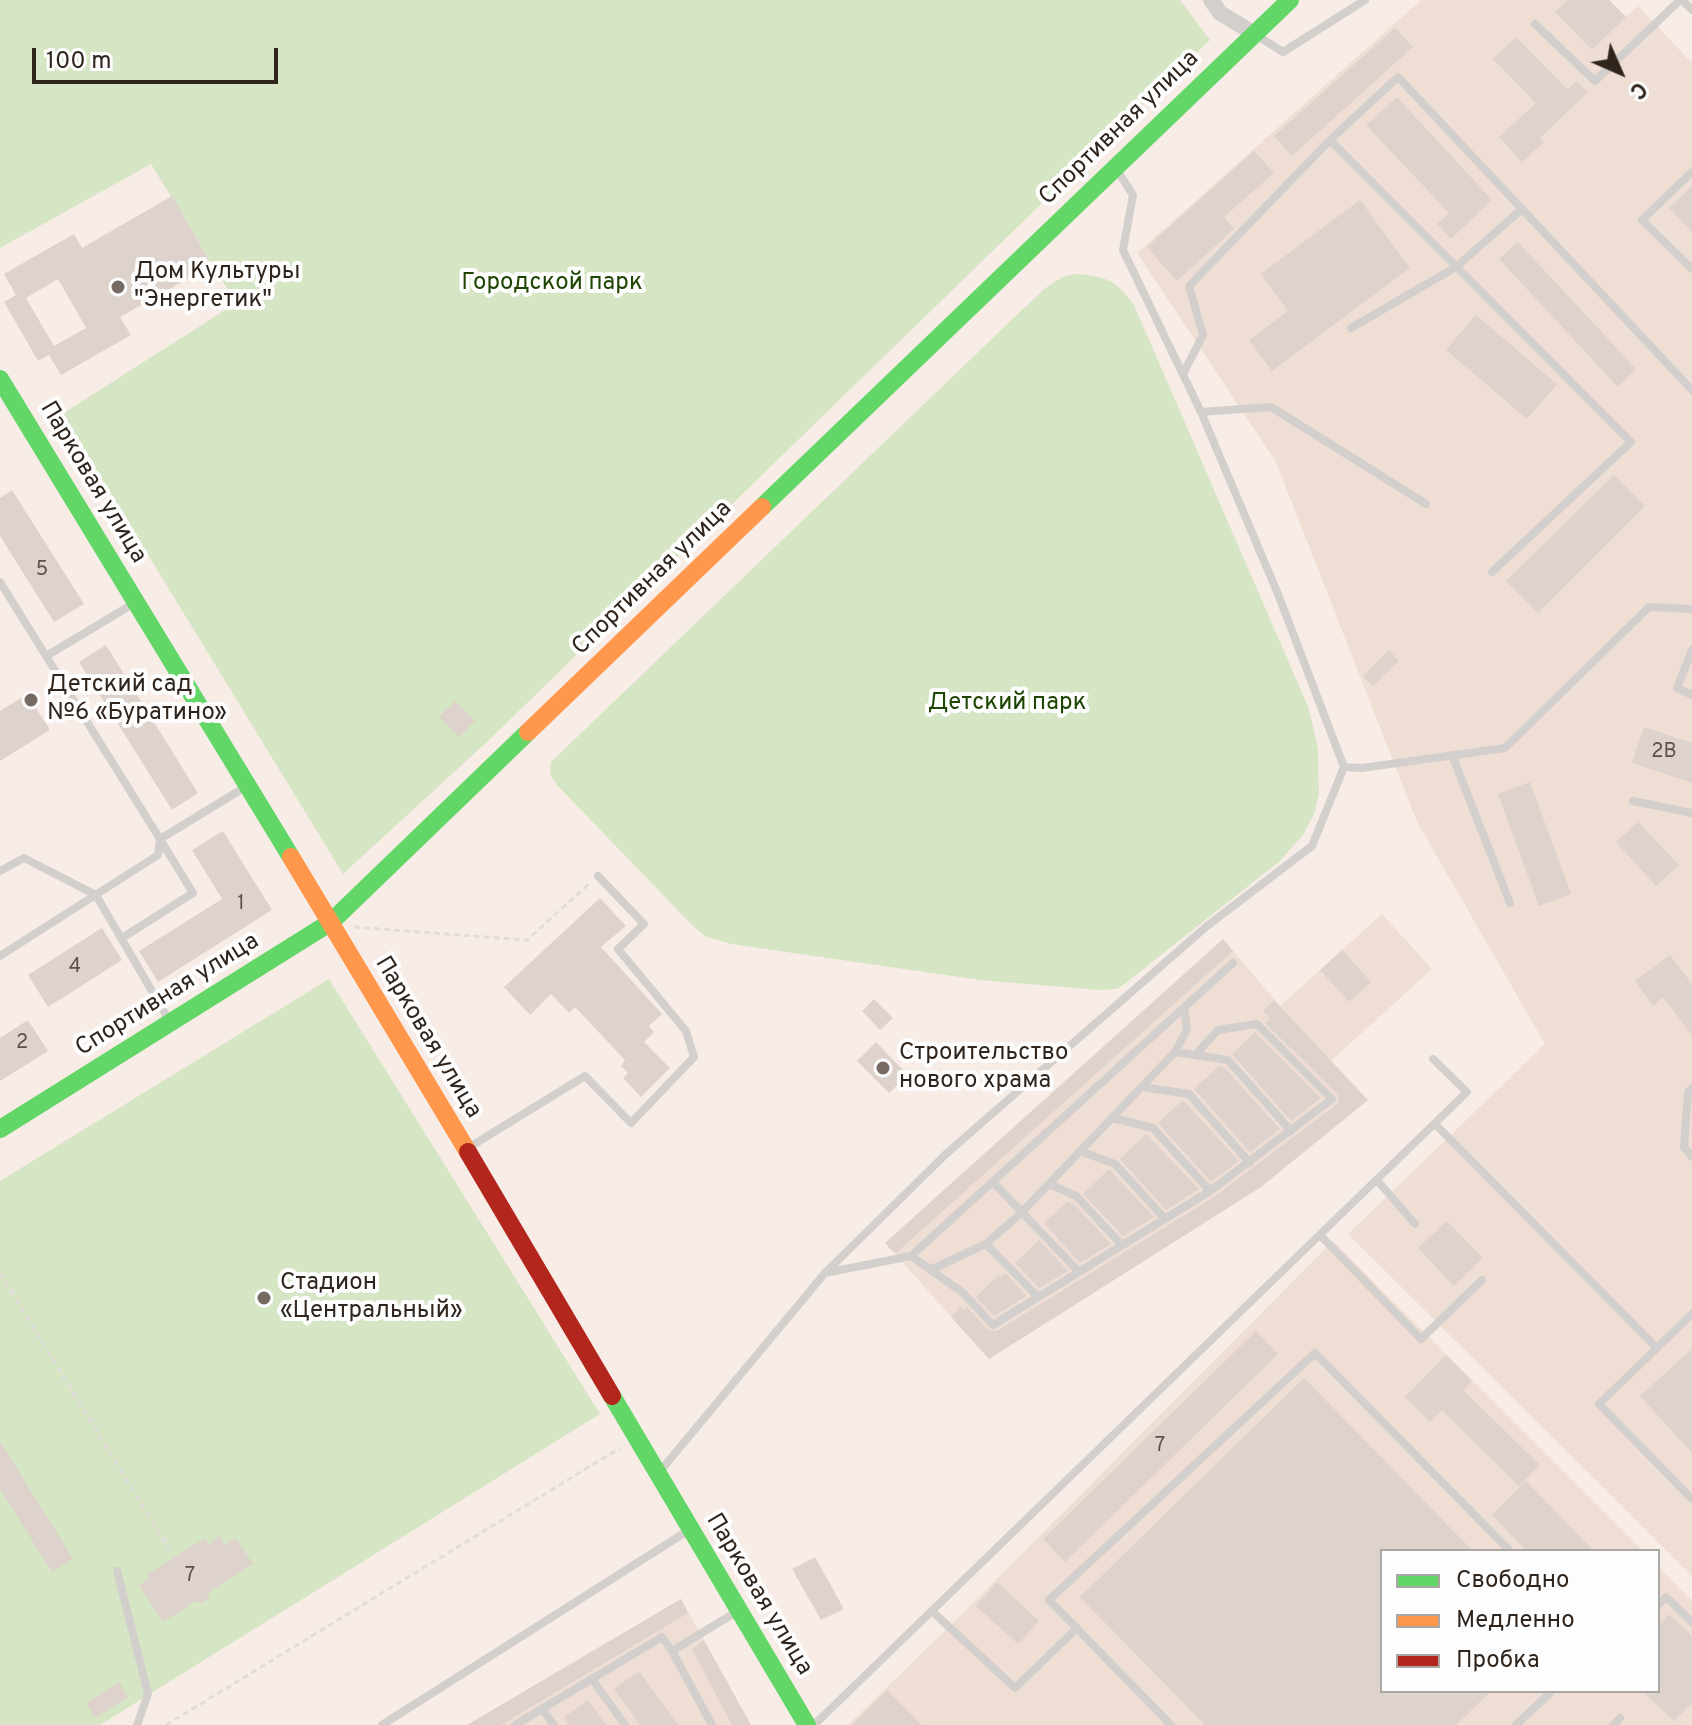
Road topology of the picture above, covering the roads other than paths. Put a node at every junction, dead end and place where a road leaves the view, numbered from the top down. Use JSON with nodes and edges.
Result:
{"nodes":[{"id":1,"x":1235,"y":0,"type":"edge"},
{"id":2,"x":1290,"y":0,"type":"edge"},
{"id":3,"x":1365,"y":0,"type":"edge"},
{"id":4,"x":1681,"y":0,"type":"edge"},
{"id":5,"x":1216,"y":6,"type":"edge"},
{"id":6,"x":1692,"y":10,"type":"edge"},
{"id":7,"x":1535,"y":24,"type":"dead end"},
{"id":8,"x":1255,"y":34,"type":"junction"},
{"id":9,"x":1330,"y":140,"type":"junction"},
{"id":10,"x":1114,"y":167,"type":"junction"},
{"id":11,"x":1692,"y":172,"type":"edge"},
{"id":12,"x":1522,"y":209,"type":"junction"},
{"id":13,"x":1456,"y":267,"type":"junction"},
{"id":14,"x":1692,"y":269,"type":"edge"},
{"id":15,"x":1351,"y":328,"type":"dead end"},
{"id":16,"x":1183,"y":374,"type":"junction"},
{"id":17,"x":0,"y":379,"type":"edge"},
{"id":18,"x":1692,"y":390,"type":"edge"},
{"id":19,"x":1201,"y":412,"type":"junction"},
{"id":20,"x":1426,"y":504,"type":"dead end"},
{"id":21,"x":1492,"y":572,"type":"dead end"},
{"id":22,"x":0,"y":582,"type":"edge"},
{"id":23,"x":136,"y":602,"type":"junction"},
{"id":24,"x":1692,"y":609,"type":"edge"},
{"id":25,"x":1692,"y":650,"type":"edge"},
{"id":26,"x":48,"y":655,"type":"junction"},
{"id":27,"x":1692,"y":695,"type":"edge"},
{"id":28,"x":1452,"y":755,"type":"junction"},
{"id":29,"x":1344,"y":767,"type":"junction"},
{"id":30,"x":248,"y":786,"type":"junction"},
{"id":31,"x":1633,"y":801,"type":"dead end"},
{"id":32,"x":1692,"y":813,"type":"edge"},
{"id":33,"x":160,"y":839,"type":"junction"},
{"id":34,"x":0,"y":871,"type":"edge"},
{"id":35,"x":598,"y":876,"type":"road end"},
{"id":36,"x":96,"y":895,"type":"junction"},
{"id":37,"x":1510,"y":903,"type":"dead end"},
{"id":38,"x":331,"y":922,"type":"junction"},
{"id":39,"x":122,"y":938,"type":"junction"},
{"id":40,"x":0,"y":956,"type":"edge"},
{"id":41,"x":1233,"y":963,"type":"dead end"},
{"id":42,"x":1184,"y":1008,"type":"junction"},
{"id":43,"x":170,"y":1022,"type":"junction"},
{"id":44,"x":1175,"y":1052,"type":"junction"},
{"id":45,"x":1196,"y":1054,"type":"junction"},
{"id":46,"x":1433,"y":1059,"type":"dead end"},
{"id":47,"x":1142,"y":1087,"type":"junction"},
{"id":48,"x":1692,"y":1088,"type":"edge"},
{"id":49,"x":1113,"y":1118,"type":"junction"},
{"id":50,"x":1435,"y":1124,"type":"junction"},
{"id":51,"x":0,"y":1129,"type":"edge"},
{"id":52,"x":1291,"y":1131,"type":"junction"},
{"id":53,"x":465,"y":1149,"type":"junction"},
{"id":54,"x":1080,"y":1151,"type":"junction"},
{"id":55,"x":1692,"y":1157,"type":"edge"},
{"id":56,"x":1250,"y":1163,"type":"junction"},
{"id":57,"x":1377,"y":1180,"type":"junction"},
{"id":58,"x":993,"y":1182,"type":"junction"},
{"id":59,"x":1049,"y":1184,"type":"junction"},
{"id":60,"x":1210,"y":1191,"type":"junction"},
{"id":61,"x":1022,"y":1212,"type":"junction"},
{"id":62,"x":1165,"y":1219,"type":"junction"},
{"id":63,"x":1415,"y":1224,"type":"dead end"},
{"id":64,"x":1320,"y":1235,"type":"junction"},
{"id":65,"x":986,"y":1244,"type":"junction"},
{"id":66,"x":1122,"y":1245,"type":"junction"},
{"id":67,"x":911,"y":1256,"type":"junction"},
{"id":68,"x":930,"y":1270,"type":"junction"},
{"id":69,"x":1079,"y":1272,"type":"junction"},
{"id":70,"x":825,"y":1273,"type":"junction"},
{"id":71,"x":1482,"y":1280,"type":"dead end"},
{"id":72,"x":1038,"y":1297,"type":"junction"},
{"id":73,"x":1692,"y":1314,"type":"edge"},
{"id":74,"x":1657,"y":1348,"type":"junction"},
{"id":75,"x":658,"y":1474,"type":"junction"},
{"id":76,"x":1692,"y":1499,"type":"edge"},
{"id":77,"x":691,"y":1529,"type":"junction"},
{"id":78,"x":1508,"y":1549,"type":"edge"},
{"id":79,"x":117,"y":1571,"type":"dead end"},
{"id":80,"x":1660,"y":1603,"type":"edge"},
{"id":81,"x":739,"y":1610,"type":"junction"},
{"id":82,"x":933,"y":1612,"type":"junction"},
{"id":83,"x":1692,"y":1622,"type":"edge"},
{"id":84,"x":1077,"y":1628,"type":"junction"},
{"id":85,"x":672,"y":1651,"type":"junction"},
{"id":86,"x":592,"y":1679,"type":"junction"},
{"id":87,"x":1550,"y":1693,"type":"edge"},
{"id":88,"x":542,"y":1709,"type":"junction"},
{"id":89,"x":137,"y":1725,"type":"edge"},
{"id":90,"x":382,"y":1725,"type":"edge"},
{"id":91,"x":515,"y":1725,"type":"edge"},
{"id":92,"x":554,"y":1725,"type":"edge"},
{"id":93,"x":625,"y":1725,"type":"edge"},
{"id":94,"x":712,"y":1725,"type":"edge"},
{"id":95,"x":807,"y":1725,"type":"edge"},
{"id":96,"x":814,"y":1725,"type":"edge"},
{"id":97,"x":1171,"y":1725,"type":"edge"},
{"id":98,"x":1516,"y":1725,"type":"edge"}],
"edges":[{"from":1,"to":5,"type":"street"},
{"from":2,"to":8,"type":"street","name":"Спортивная улица"},
{"from":3,"to":8,"type":"lane"},
{"from":4,"to":6,"type":"lane"},
{"from":4,"to":7,"type":"lane"},
{"from":5,"to":8,"type":"street"},
{"from":8,"to":10,"type":"street","name":"Спортивная улица"},
{"from":9,"to":12,"type":"lane"},
{"from":9,"to":13,"type":"lane"},
{"from":9,"to":16,"type":"lane"},
{"from":10,"to":16,"type":"lane"},
{"from":10,"to":38,"type":"street","name":"Спортивная улица"},
{"from":11,"to":14,"type":"lane"},
{"from":12,"to":13,"type":"lane"},
{"from":12,"to":18,"type":"lane"},
{"from":13,"to":15,"type":"lane"},
{"from":13,"to":21,"type":"lane"},
{"from":16,"to":19,"type":"lane"},
{"from":17,"to":23,"type":"street","name":"Парковая улица"},
{"from":19,"to":20,"type":"lane"},
{"from":19,"to":29,"type":"lane"},
{"from":22,"to":26,"type":"lane"},
{"from":23,"to":26,"type":"lane"},
{"from":23,"to":30,"type":"street","name":"Парковая улица"},
{"from":24,"to":28,"type":"lane"},
{"from":25,"to":27,"type":"lane"},
{"from":26,"to":33,"type":"lane"},
{"from":28,"to":29,"type":"lane"},
{"from":28,"to":37,"type":"lane"},
{"from":29,"to":70,"type":"lane"},
{"from":30,"to":33,"type":"lane"},
{"from":30,"to":38,"type":"street","name":"Парковая улица"},
{"from":31,"to":32,"type":"lane"},
{"from":33,"to":36,"type":"lane"},
{"from":33,"to":39,"type":"lane"},
{"from":34,"to":36,"type":"lane"},
{"from":35,"to":53,"type":"lane"},
{"from":36,"to":39,"type":"lane"},
{"from":36,"to":40,"type":"lane"},
{"from":38,"to":43,"type":"street","name":"Спортивная улица"},
{"from":38,"to":53,"type":"street","name":"Парковая улица"},
{"from":39,"to":43,"type":"lane"},
{"from":41,"to":42,"type":"lane"},
{"from":42,"to":44,"type":"lane"},
{"from":42,"to":58,"type":"lane"},
{"from":43,"to":51,"type":"street","name":"Спортивная улица"},
{"from":44,"to":45,"type":"lane"},
{"from":44,"to":47,"type":"lane"},
{"from":45,"to":52,"type":"lane"},
{"from":45,"to":52,"type":"lane"},
{"from":46,"to":50,"type":"lane"},
{"from":47,"to":49,"type":"lane"},
{"from":47,"to":56,"type":"lane"},
{"from":48,"to":55,"type":"lane"},
{"from":49,"to":54,"type":"lane"},
{"from":49,"to":60,"type":"lane"},
{"from":50,"to":57,"type":"lane"},
{"from":50,"to":74,"type":"lane"},
{"from":52,"to":56,"type":"lane"},
{"from":53,"to":75,"type":"street","name":"Парковая улица"},
{"from":54,"to":59,"type":"lane"},
{"from":54,"to":62,"type":"lane"},
{"from":56,"to":60,"type":"lane"},
{"from":57,"to":63,"type":"lane"},
{"from":57,"to":64,"type":"lane"},
{"from":58,"to":61,"type":"lane"},
{"from":58,"to":67,"type":"lane"},
{"from":59,"to":61,"type":"lane"},
{"from":59,"to":66,"type":"lane"},
{"from":60,"to":62,"type":"lane"},
{"from":61,"to":65,"type":"lane"},
{"from":61,"to":69,"type":"lane"},
{"from":62,"to":66,"type":"lane"},
{"from":64,"to":71,"type":"lane"},
{"from":64,"to":82,"type":"lane"},
{"from":65,"to":68,"type":"lane"},
{"from":65,"to":72,"type":"lane"},
{"from":66,"to":69,"type":"lane"},
{"from":67,"to":68,"type":"lane"},
{"from":67,"to":70,"type":"lane"},
{"from":68,"to":72,"type":"lane"},
{"from":69,"to":72,"type":"lane"},
{"from":70,"to":75,"type":"lane"},
{"from":73,"to":74,"type":"lane"},
{"from":74,"to":76,"type":"lane"},
{"from":75,"to":77,"type":"street","name":"Парковая улица"},
{"from":77,"to":81,"type":"street","name":"Парковая улица"},
{"from":77,"to":90,"type":"lane"},
{"from":78,"to":84,"type":"lane"},
{"from":79,"to":89,"type":"lane"},
{"from":80,"to":83,"type":"lane"},
{"from":81,"to":85,"type":"lane"},
{"from":81,"to":95,"type":"street","name":"Парковая улица"},
{"from":82,"to":84,"type":"lane"},
{"from":82,"to":96,"type":"lane"},
{"from":84,"to":97,"type":"lane"},
{"from":85,"to":86,"type":"lane"},
{"from":85,"to":94,"type":"lane"},
{"from":86,"to":88,"type":"lane"},
{"from":86,"to":93,"type":"lane"},
{"from":87,"to":98,"type":"lane"},
{"from":88,"to":91,"type":"lane"},
{"from":88,"to":92,"type":"lane"}]}
